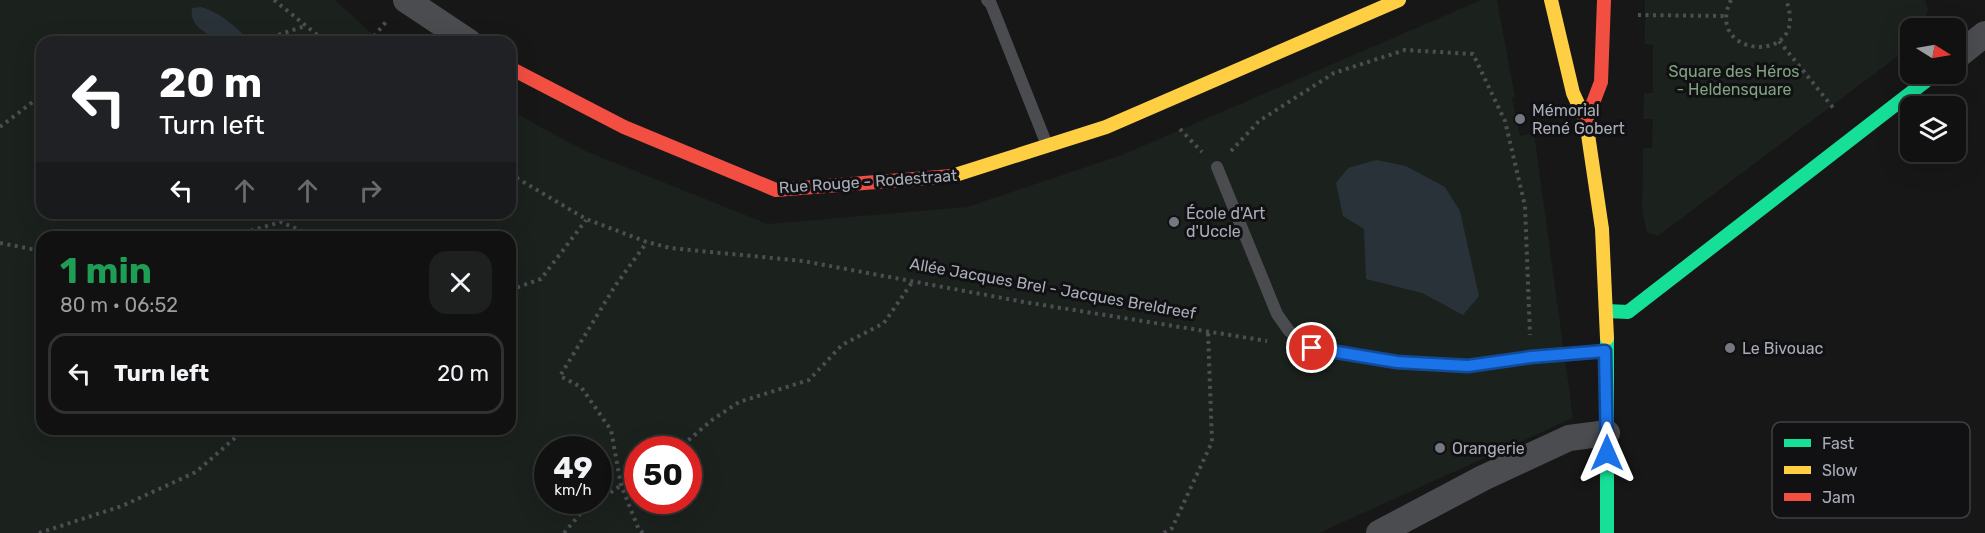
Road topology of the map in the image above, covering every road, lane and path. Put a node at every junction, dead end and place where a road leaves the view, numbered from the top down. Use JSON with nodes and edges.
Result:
{"nodes":[{"id":1,"x":274,"y":0,"type":"edge"},
{"id":2,"x":406,"y":0,"type":"edge"},
{"id":3,"x":987,"y":0,"type":"edge"},
{"id":4,"x":1399,"y":0,"type":"edge"},
{"id":5,"x":1551,"y":0,"type":"edge"},
{"id":6,"x":1604,"y":0,"type":"edge"},
{"id":7,"x":1731,"y":0,"type":"edge"},
{"id":8,"x":1786,"y":0,"type":"edge"},
{"id":9,"x":1638,"y":15,"type":"dead end"},
{"id":10,"x":1726,"y":16,"type":"junction"},
{"id":11,"x":306,"y":26,"type":"junction"},
{"id":12,"x":1985,"y":34,"type":"edge"},
{"id":13,"x":275,"y":36,"type":"edge"},
{"id":14,"x":318,"y":36,"type":"edge"},
{"id":15,"x":460,"y":36,"type":"edge"},
{"id":16,"x":1779,"y":41,"type":"junction"},
{"id":17,"x":1966,"y":49,"type":"edge"},
{"id":18,"x":516,"y":71,"type":"edge"},
{"id":19,"x":1922,"y":84,"type":"edge"},
{"id":20,"x":36,"y":100,"type":"edge"},
{"id":21,"x":1169,"y":100,"type":"junction"},
{"id":22,"x":1836,"y":110,"type":"dead end"},
{"id":23,"x":1586,"y":121,"type":"junction"},
{"id":24,"x":0,"y":127,"type":"edge"},
{"id":25,"x":1047,"y":147,"type":"junction"},
{"id":26,"x":1216,"y":168,"type":"junction"},
{"id":27,"x":516,"y":178,"type":"edge"},
{"id":28,"x":586,"y":219,"type":"junction"},
{"id":29,"x":250,"y":231,"type":"edge"},
{"id":30,"x":302,"y":231,"type":"edge"},
{"id":31,"x":647,"y":242,"type":"junction"},
{"id":32,"x":0,"y":243,"type":"edge"},
{"id":33,"x":36,"y":250,"type":"edge"},
{"id":34,"x":913,"y":281,"type":"junction"},
{"id":35,"x":516,"y":288,"type":"edge"},
{"id":36,"x":1606,"y":311,"type":"junction"},
{"id":37,"x":1208,"y":332,"type":"junction"},
{"id":38,"x":1312,"y":348,"type":"junction"},
{"id":39,"x":1605,"y":351,"type":"junction"},
{"id":40,"x":1531,"y":357,"type":"junction"},
{"id":41,"x":1607,"y":433,"type":"junction"},
{"id":42,"x":237,"y":435,"type":"edge"},
{"id":43,"x":693,"y":436,"type":"edge"},
{"id":44,"x":624,"y":482,"type":"edge"},
{"id":45,"x":621,"y":484,"type":"junction"},
{"id":46,"x":612,"y":491,"type":"edge"},
{"id":47,"x":580,"y":514,"type":"edge"},
{"id":48,"x":39,"y":533,"type":"edge"},
{"id":49,"x":564,"y":533,"type":"edge"},
{"id":50,"x":643,"y":533,"type":"edge"},
{"id":51,"x":1164,"y":533,"type":"edge"},
{"id":52,"x":1379,"y":533,"type":"edge"},
{"id":53,"x":1607,"y":533,"type":"edge"}],
"edges":[{"from":1,"to":11,"type":"path"},
{"from":2,"to":15,"type":"street"},
{"from":3,"to":25,"type":"lane"},
{"from":4,"to":21,"type":"street","name":"Rue Rouge - Rodestraat"},
{"from":5,"to":23,"type":"street"},
{"from":6,"to":23,"type":"street"},
{"from":7,"to":10,"type":"path"},
{"from":8,"to":16,"type":"path"},
{"from":9,"to":10,"type":"path"},
{"from":10,"to":16,"type":"path"},
{"from":11,"to":13,"type":"path"},
{"from":11,"to":14,"type":"path"},
{"from":12,"to":17,"type":"street"},
{"from":16,"to":22,"type":"path"},
{"from":18,"to":25,"type":"street","name":"Rue Rouge - Rodestraat"},
{"from":19,"to":36,"type":"street"},
{"from":20,"to":24,"type":"path"},
{"from":21,"to":25,"type":"street","name":"Rue Rouge - Rodestraat"},
{"from":21,"to":26,"type":"path"},
{"from":23,"to":36,"type":"street"},
{"from":26,"to":38,"type":"lane"},
{"from":26,"to":40,"type":"path"},
{"from":27,"to":28,"type":"path","name":"Allée Jacques Brel - Jacques Breldreef"},
{"from":28,"to":31,"type":"path","name":"Allée Jacques Brel - Jacques Breldreef"},
{"from":28,"to":35,"type":"path"},
{"from":29,"to":30,"type":"path"},
{"from":31,"to":34,"type":"path","name":"Allée Jacques Brel - Jacques Breldreef"},
{"from":31,"to":45,"type":"path"},
{"from":32,"to":33,"type":"path"},
{"from":34,"to":37,"type":"path","name":"Allée Jacques Brel - Jacques Breldreef"},
{"from":34,"to":43,"type":"path"},
{"from":36,"to":39,"type":"street"},
{"from":37,"to":38,"type":"path","name":"Allée Jacques Brel - Jacques Breldreef"},
{"from":37,"to":51,"type":"path"},
{"from":38,"to":40,"type":"lane"},
{"from":39,"to":40,"type":"lane"},
{"from":39,"to":41,"type":"street"},
{"from":41,"to":52,"type":"street"},
{"from":41,"to":53,"type":"street"},
{"from":42,"to":48,"type":"path"},
{"from":44,"to":45,"type":"path"},
{"from":45,"to":46,"type":"path"},
{"from":45,"to":50,"type":"path"},
{"from":47,"to":49,"type":"path"}]}
